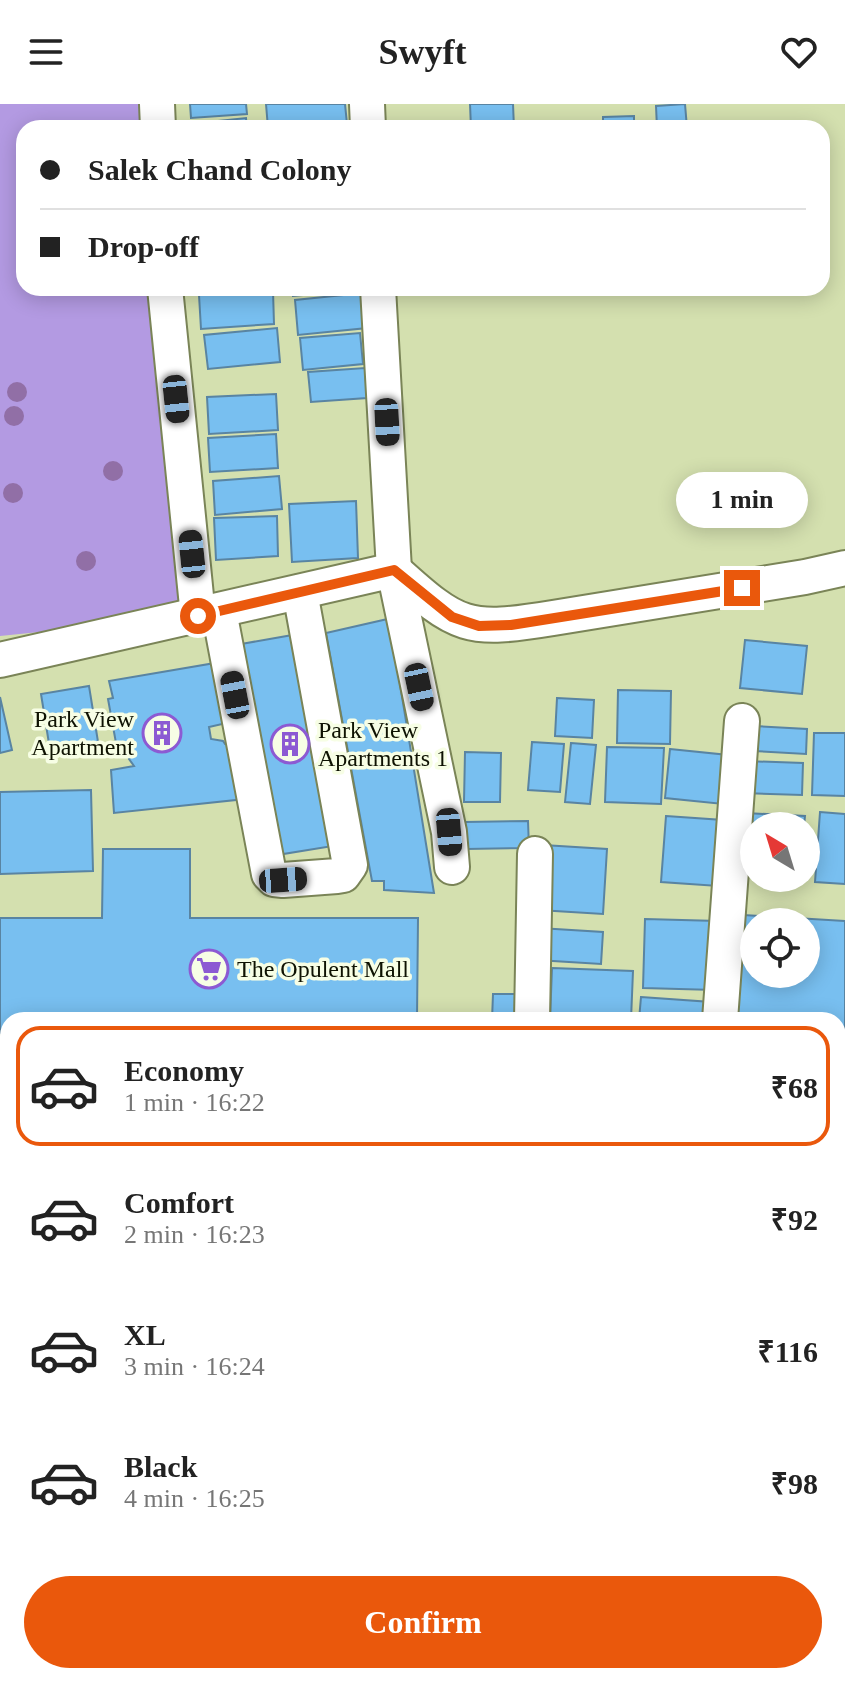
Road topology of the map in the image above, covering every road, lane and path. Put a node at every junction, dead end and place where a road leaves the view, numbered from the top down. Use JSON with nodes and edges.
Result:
{"nodes":[{"id":1,"x":166,"y":296,"type":"edge"},
{"id":2,"x":378,"y":296,"type":"edge"},
{"id":3,"x":845,"y":568,"type":"edge"},
{"id":4,"x":394,"y":570,"type":"junction"},
{"id":5,"x":300,"y":592,"type":"junction"},
{"id":6,"x":209,"y":613,"type":"junction"},
{"id":7,"x":0,"y":660,"type":"edge"},
{"id":8,"x":742,"y":721,"type":"dead end"},
{"id":9,"x":535,"y":854,"type":"dead end"},
{"id":10,"x":452,"y":867,"type":"dead end"},
{"id":11,"x":532,"y":1012,"type":"edge"},
{"id":12,"x":721,"y":1012,"type":"edge"}],
"edges":[{"from":1,"to":6,"type":"street"},
{"from":2,"to":4,"type":"street"},
{"from":3,"to":4,"type":"street"},
{"from":4,"to":5,"type":"street"},
{"from":4,"to":10,"type":"street"},
{"from":5,"to":6,"type":"street"},
{"from":5,"to":6,"type":"street"},
{"from":6,"to":7,"type":"street"},
{"from":8,"to":12,"type":"street"},
{"from":9,"to":11,"type":"street"}]}
